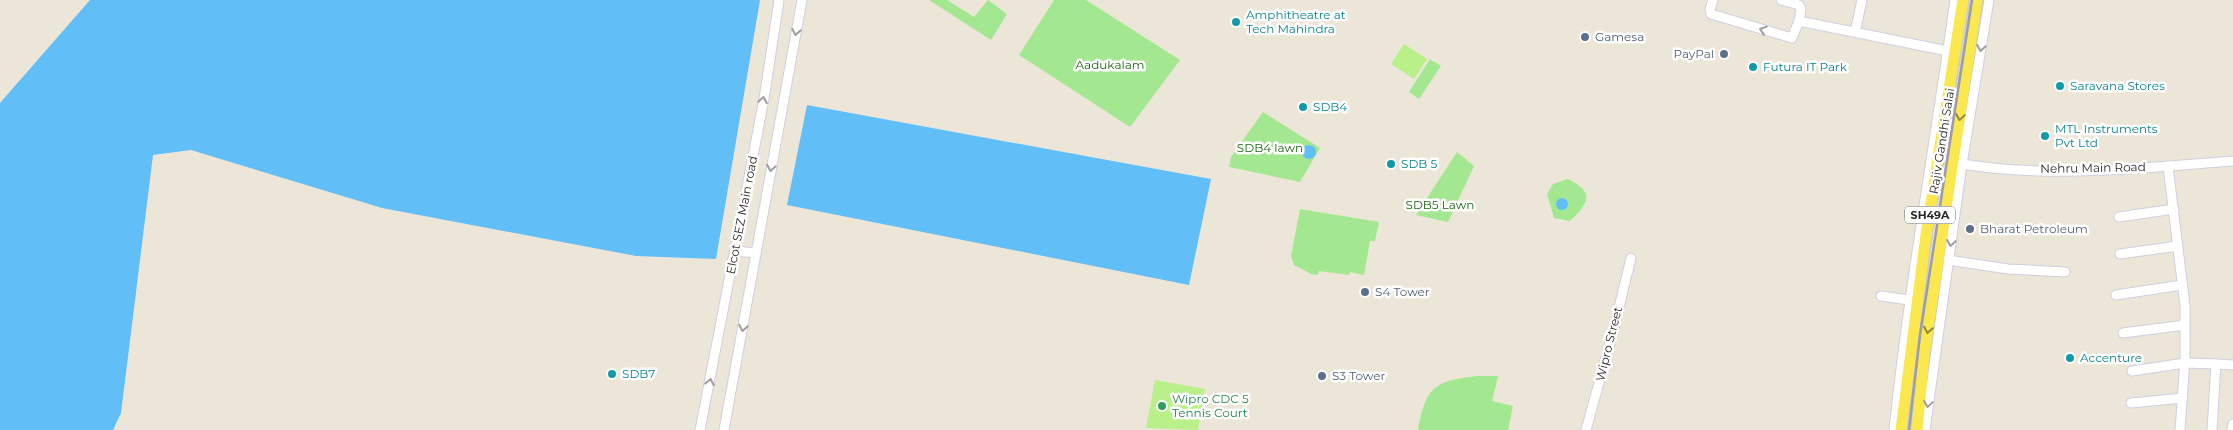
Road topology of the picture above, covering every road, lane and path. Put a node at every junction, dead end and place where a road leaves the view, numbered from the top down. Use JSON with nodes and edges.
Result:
{"nodes":[{"id":1,"x":779,"y":0,"type":"edge"},
{"id":2,"x":802,"y":0,"type":"edge"},
{"id":3,"x":1713,"y":0,"type":"edge"},
{"id":4,"x":1781,"y":0,"type":"edge"},
{"id":5,"x":1862,"y":0,"type":"edge"},
{"id":6,"x":1955,"y":0,"type":"edge"},
{"id":7,"x":1963,"y":0,"type":"edge"},
{"id":8,"x":1977,"y":0,"type":"edge"},
{"id":9,"x":1989,"y":0,"type":"edge"},
{"id":10,"x":1800,"y":19,"type":"junction"},
{"id":11,"x":1856,"y":28,"type":"junction"},
{"id":12,"x":1948,"y":49,"type":"junction"},
{"id":13,"x":2233,"y":161,"type":"edge"},
{"id":14,"x":1958,"y":163,"type":"junction"},
{"id":15,"x":2168,"y":166,"type":"junction"},
{"id":16,"x":2174,"y":209,"type":"junction"},
{"id":17,"x":2119,"y":217,"type":"dead end"},
{"id":18,"x":2178,"y":246,"type":"junction"},
{"id":19,"x":735,"y":251,"type":"junction"},
{"id":20,"x":756,"y":253,"type":"junction"},
{"id":21,"x":2120,"y":254,"type":"dead end"},
{"id":22,"x":1631,"y":258,"type":"dead end"},
{"id":23,"x":1948,"y":260,"type":"junction"},
{"id":24,"x":2065,"y":272,"type":"dead end"},
{"id":25,"x":2182,"y":285,"type":"junction"},
{"id":26,"x":2116,"y":295,"type":"dead end"},
{"id":27,"x":1881,"y":296,"type":"dead end"},
{"id":28,"x":1913,"y":300,"type":"junction"},
{"id":29,"x":1932,"y":303,"type":"junction"},
{"id":30,"x":2185,"y":325,"type":"junction"},
{"id":31,"x":2123,"y":333,"type":"dead end"},
{"id":32,"x":2185,"y":363,"type":"junction"},
{"id":33,"x":2216,"y":364,"type":"junction"},
{"id":34,"x":2233,"y":365,"type":"edge"},
{"id":35,"x":2132,"y":371,"type":"dead end"},
{"id":36,"x":2183,"y":398,"type":"junction"},
{"id":37,"x":2131,"y":403,"type":"dead end"},
{"id":38,"x":2233,"y":424,"type":"edge"},
{"id":39,"x":700,"y":430,"type":"edge"},
{"id":40,"x":724,"y":430,"type":"edge"},
{"id":41,"x":1586,"y":430,"type":"edge"},
{"id":42,"x":1894,"y":430,"type":"edge"},
{"id":43,"x":1901,"y":430,"type":"edge"},
{"id":44,"x":1916,"y":430,"type":"edge"},
{"id":45,"x":1924,"y":430,"type":"edge"},
{"id":46,"x":2180,"y":430,"type":"edge"},
{"id":47,"x":2212,"y":430,"type":"edge"},
{"id":48,"x":2232,"y":430,"type":"edge"}],
"edges":[{"from":19,"to":1,"type":"street","name":"Elcot SEZ Main road","one_way":true},
{"from":2,"to":20,"type":"street","name":"Elcot SEZ Main road","one_way":true},
{"from":10,"to":3,"type":"street","one_way":true},
{"from":4,"to":10,"type":"street"},
{"from":5,"to":11,"type":"street"},
{"from":6,"to":12,"type":"street"},
{"from":7,"to":28,"type":"main road","name":"Rajiv Gandhi Salai","number":"SH49A"},
{"from":8,"to":14,"type":"main road","name":"Rajiv Gandhi Salai","number":"SH49A","one_way":true},
{"from":9,"to":14,"type":"street","one_way":true},
{"from":10,"to":11,"type":"street"},
{"from":10,"to":12,"type":"street"},
{"from":11,"to":12,"type":"street"},
{"from":12,"to":28,"type":"street"},
{"from":13,"to":15,"type":"street","name":"Nehru Main Road"},
{"from":14,"to":15,"type":"street","name":"Nehru Main Road"},
{"from":14,"to":23,"type":"street","one_way":true},
{"from":14,"to":29,"type":"main road","name":"Rajiv Gandhi Salai","number":"SH49A"},
{"from":15,"to":16,"type":"street"},
{"from":16,"to":17,"type":"street"},
{"from":16,"to":18,"type":"street"},
{"from":18,"to":21,"type":"street"},
{"from":18,"to":25,"type":"street"},
{"from":19,"to":20,"type":"street"},
{"from":39,"to":19,"type":"street","name":"Elcot SEZ Main road","one_way":true},
{"from":20,"to":40,"type":"street","name":"Elcot SEZ Main road","one_way":true},
{"from":22,"to":41,"type":"street","name":"Wipro Street"},
{"from":23,"to":24,"type":"street"},
{"from":23,"to":45,"type":"street","one_way":true},
{"from":25,"to":26,"type":"street"},
{"from":25,"to":30,"type":"street"},
{"from":27,"to":28,"type":"street"},
{"from":28,"to":29,"type":"main road"},
{"from":28,"to":42,"type":"street"},
{"from":28,"to":43,"type":"main road","name":"Rajiv Gandhi Salai","number":"SH49A"},
{"from":29,"to":44,"type":"main road","name":"Rajiv Gandhi Salai","number":"SH49A","one_way":true},
{"from":30,"to":31,"type":"street"},
{"from":30,"to":32,"type":"street"},
{"from":32,"to":33,"type":"street"},
{"from":32,"to":35,"type":"street"},
{"from":32,"to":36,"type":"street"},
{"from":33,"to":34,"type":"street"},
{"from":33,"to":47,"type":"street"},
{"from":36,"to":37,"type":"street"},
{"from":36,"to":46,"type":"street"},
{"from":38,"to":48,"type":"street"}]}
